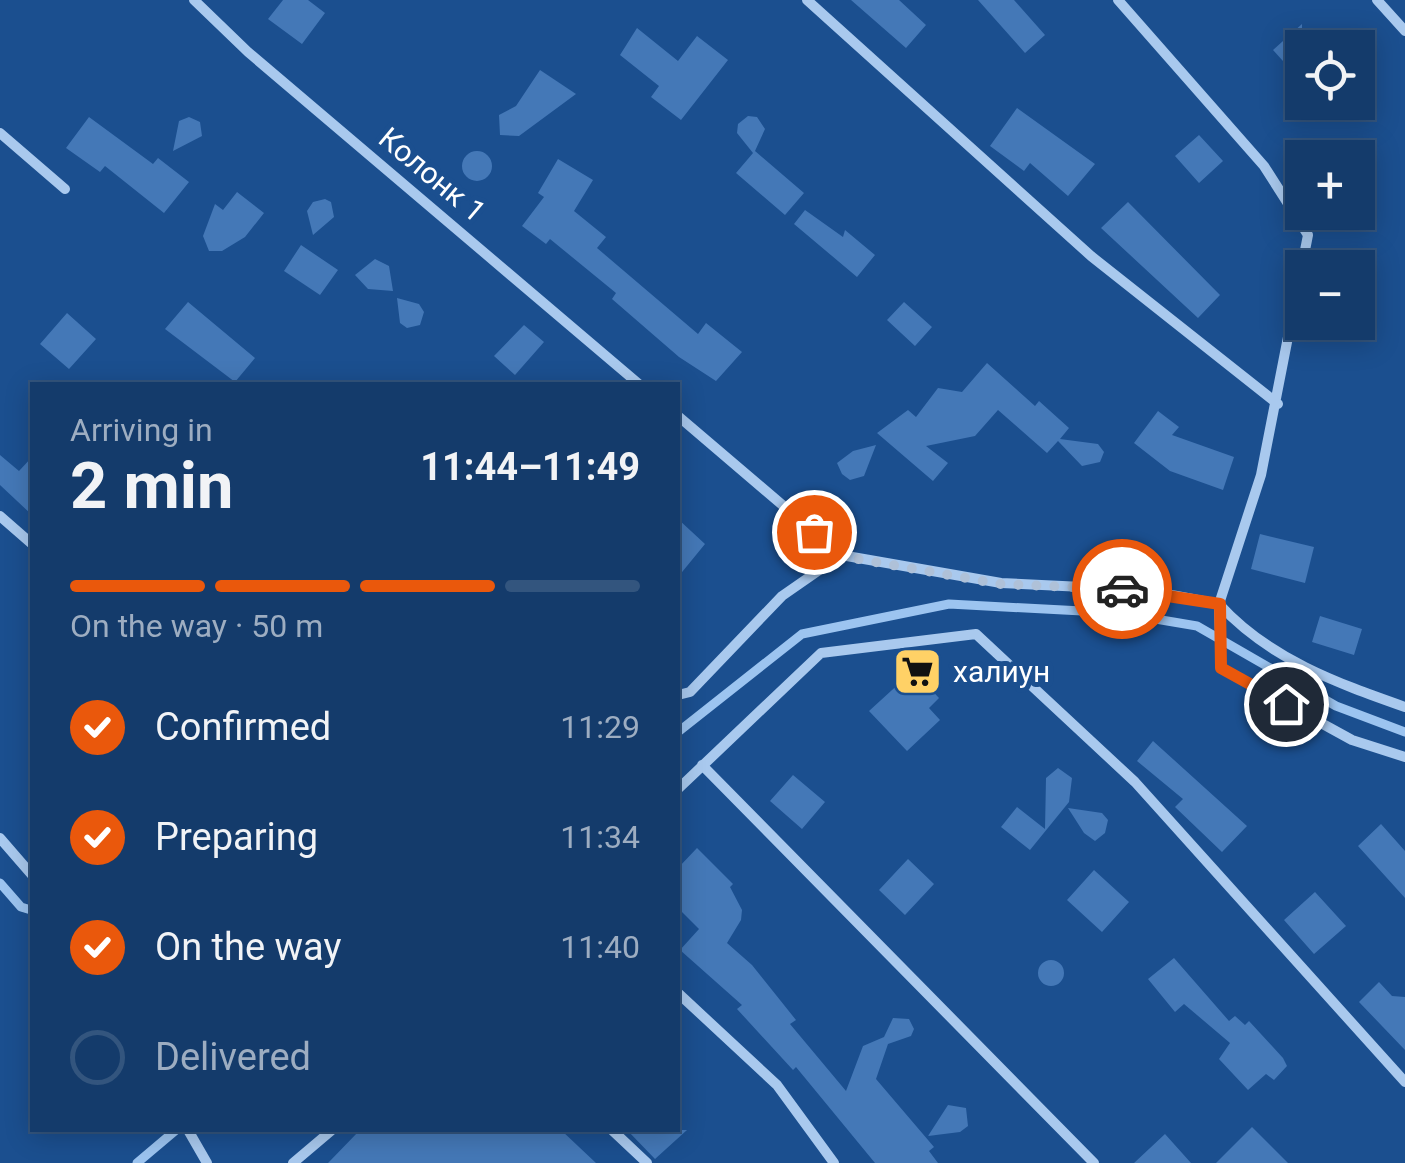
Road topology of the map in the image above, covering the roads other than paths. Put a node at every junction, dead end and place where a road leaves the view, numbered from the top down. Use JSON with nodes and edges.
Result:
{"nodes":[{"id":1,"x":194,"y":0,"type":"edge"},
{"id":2,"x":806,"y":0,"type":"edge"},
{"id":3,"x":1118,"y":0,"type":"edge"},
{"id":4,"x":1376,"y":0,"type":"edge"},
{"id":5,"x":1405,"y":30,"type":"edge"},
{"id":6,"x":0,"y":133,"type":"edge"},
{"id":7,"x":65,"y":189,"type":"dead end"},
{"id":8,"x":636,"y":382,"type":"edge"},
{"id":9,"x":1278,"y":404,"type":"junction"},
{"id":10,"x":680,"y":418,"type":"edge"},
{"id":11,"x":0,"y":516,"type":"edge"},
{"id":12,"x":30,"y":542,"type":"edge"},
{"id":13,"x":841,"y":556,"type":"junction"},
{"id":14,"x":1220,"y":604,"type":"junction"},
{"id":15,"x":680,"y":694,"type":"edge"},
{"id":16,"x":1405,"y":707,"type":"edge"},
{"id":17,"x":1405,"y":757,"type":"edge"},
{"id":18,"x":702,"y":766,"type":"junction"},
{"id":19,"x":680,"y":787,"type":"edge"},
{"id":20,"x":0,"y":838,"type":"edge"},
{"id":21,"x":30,"y":873,"type":"edge"},
{"id":22,"x":680,"y":995,"type":"edge"},
{"id":23,"x":1405,"y":1082,"type":"edge"},
{"id":24,"x":189,"y":1132,"type":"edge"},
{"id":25,"x":330,"y":1132,"type":"edge"},
{"id":26,"x":614,"y":1132,"type":"edge"},
{"id":27,"x":204,"y":1158,"type":"edge"},
{"id":28,"x":293,"y":1163,"type":"edge"},
{"id":29,"x":647,"y":1163,"type":"edge"},
{"id":30,"x":834,"y":1163,"type":"edge"},
{"id":31,"x":1094,"y":1163,"type":"edge"}],
"edges":[{"from":1,"to":8,"type":"street","name":"Колонк 1"},
{"from":2,"to":9,"type":"street"},
{"from":3,"to":9,"type":"street"},
{"from":4,"to":5,"type":"street"},
{"from":6,"to":7,"type":"street"},
{"from":9,"to":14,"type":"street"},
{"from":10,"to":13,"type":"street"},
{"from":11,"to":12,"type":"street"},
{"from":13,"to":14,"type":"street"},
{"from":13,"to":15,"type":"street"},
{"from":14,"to":16,"type":"street"},
{"from":14,"to":17,"type":"street"},
{"from":18,"to":19,"type":"street"},
{"from":18,"to":23,"type":"street"},
{"from":18,"to":31,"type":"street"},
{"from":20,"to":21,"type":"street"},
{"from":22,"to":30,"type":"street"},
{"from":24,"to":27,"type":"street"},
{"from":25,"to":28,"type":"street"},
{"from":26,"to":29,"type":"street"}]}
